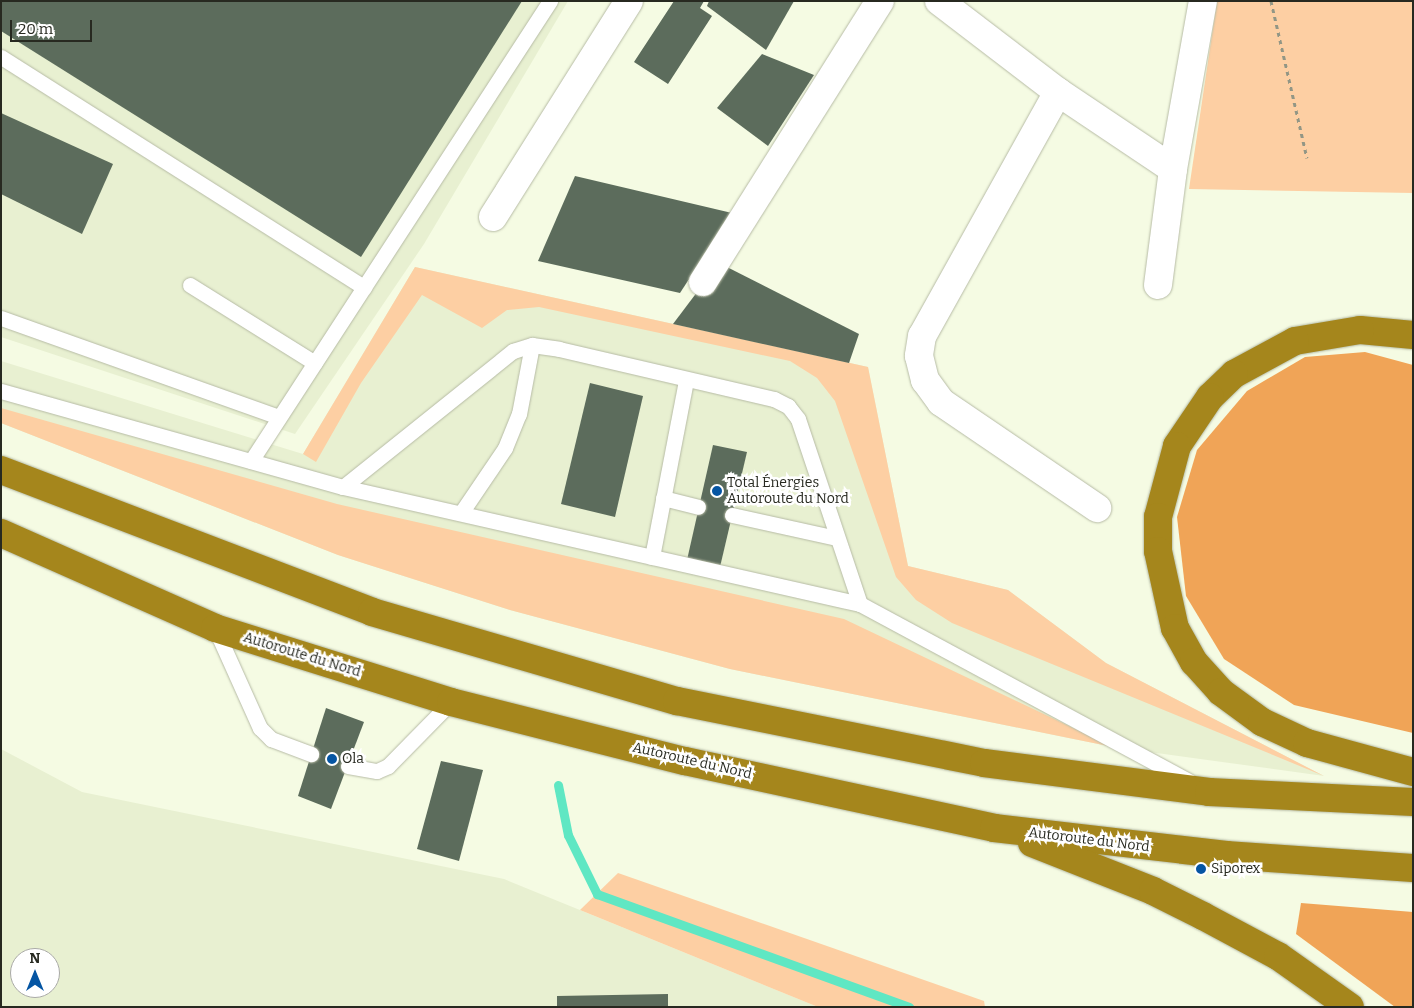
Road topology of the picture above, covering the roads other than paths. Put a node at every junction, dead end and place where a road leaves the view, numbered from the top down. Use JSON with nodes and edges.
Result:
{"nodes":[{"id":1,"x":550,"y":1,"type":"edge"},
{"id":2,"x":629,"y":1,"type":"edge"},
{"id":3,"x":880,"y":1,"type":"edge"},
{"id":4,"x":939,"y":1,"type":"edge"},
{"id":5,"x":1203,"y":1,"type":"edge"},
{"id":6,"x":1,"y":56,"type":"edge"},
{"id":7,"x":1058,"y":92,"type":"junction"},
{"id":8,"x":1173,"y":169,"type":"junction"},
{"id":9,"x":493,"y":217,"type":"dead end"},
{"id":10,"x":703,"y":282,"type":"dead end"},
{"id":11,"x":190,"y":285,"type":"dead end"},
{"id":12,"x":1158,"y":285,"type":"dead end"},
{"id":13,"x":364,"y":286,"type":"junction"},
{"id":14,"x":1,"y":318,"type":"edge"},
{"id":15,"x":1413,"y":335,"type":"edge"},
{"id":16,"x":532,"y":344,"type":"junction"},
{"id":17,"x":314,"y":363,"type":"junction"},
{"id":18,"x":686,"y":380,"type":"junction"},
{"id":19,"x":1,"y":391,"type":"edge"},
{"id":20,"x":279,"y":417,"type":"junction"},
{"id":21,"x":251,"y":461,"type":"junction"},
{"id":22,"x":1,"y":470,"type":"edge"},
{"id":23,"x":343,"y":487,"type":"junction"},
{"id":24,"x":664,"y":498,"type":"junction"},
{"id":25,"x":698,"y":507,"type":"dead end"},
{"id":26,"x":1097,"y":508,"type":"dead end"},
{"id":27,"x":461,"y":513,"type":"junction"},
{"id":28,"x":732,"y":514,"type":"dead end"},
{"id":29,"x":1,"y":533,"type":"edge"},
{"id":30,"x":837,"y":538,"type":"junction"},
{"id":31,"x":652,"y":557,"type":"junction"},
{"id":32,"x":860,"y":604,"type":"junction"},
{"id":33,"x":215,"y":628,"type":"junction"},
{"id":34,"x":451,"y":702,"type":"junction"},
{"id":35,"x":311,"y":754,"type":"dead end"},
{"id":36,"x":348,"y":766,"type":"dead end"},
{"id":37,"x":1413,"y":772,"type":"edge"},
{"id":38,"x":1209,"y":792,"type":"junction"},
{"id":39,"x":1413,"y":802,"type":"edge"},
{"id":40,"x":994,"y":828,"type":"junction"},
{"id":41,"x":1413,"y":868,"type":"edge"},
{"id":42,"x":1350,"y":1007,"type":"edge"}],
"edges":[{"from":1,"to":13,"type":"lane"},
{"from":2,"to":9,"type":"street"},
{"from":3,"to":10,"type":"street"},
{"from":4,"to":7,"type":"street"},
{"from":5,"to":8,"type":"street"},
{"from":6,"to":13,"type":"lane"},
{"from":7,"to":8,"type":"street"},
{"from":7,"to":26,"type":"street"},
{"from":8,"to":12,"type":"street"},
{"from":11,"to":17,"type":"lane"},
{"from":13,"to":17,"type":"lane"},
{"from":14,"to":20,"type":"lane"},
{"from":15,"to":37,"type":"highway"},
{"from":16,"to":18,"type":"lane"},
{"from":16,"to":23,"type":"lane"},
{"from":16,"to":27,"type":"lane"},
{"from":17,"to":20,"type":"lane"},
{"from":18,"to":24,"type":"lane"},
{"from":18,"to":30,"type":"lane"},
{"from":19,"to":21,"type":"lane"},
{"from":20,"to":21,"type":"lane"},
{"from":21,"to":23,"type":"lane"},
{"from":22,"to":38,"type":"highway"},
{"from":23,"to":27,"type":"lane"},
{"from":24,"to":25,"type":"lane"},
{"from":24,"to":31,"type":"lane"},
{"from":27,"to":31,"type":"lane"},
{"from":28,"to":30,"type":"lane"},
{"from":29,"to":33,"type":"highway","name":"Autoroute du Nord"},
{"from":30,"to":32,"type":"lane"},
{"from":31,"to":32,"type":"lane"},
{"from":32,"to":38,"type":"lane"},
{"from":33,"to":34,"type":"highway","name":"Autoroute du Nord"},
{"from":33,"to":35,"type":"lane"},
{"from":34,"to":36,"type":"lane"},
{"from":34,"to":40,"type":"highway","name":"Autoroute du Nord"},
{"from":38,"to":39,"type":"highway"},
{"from":40,"to":41,"type":"highway","name":"Autoroute du Nord"},
{"from":40,"to":42,"type":"highway"}]}
